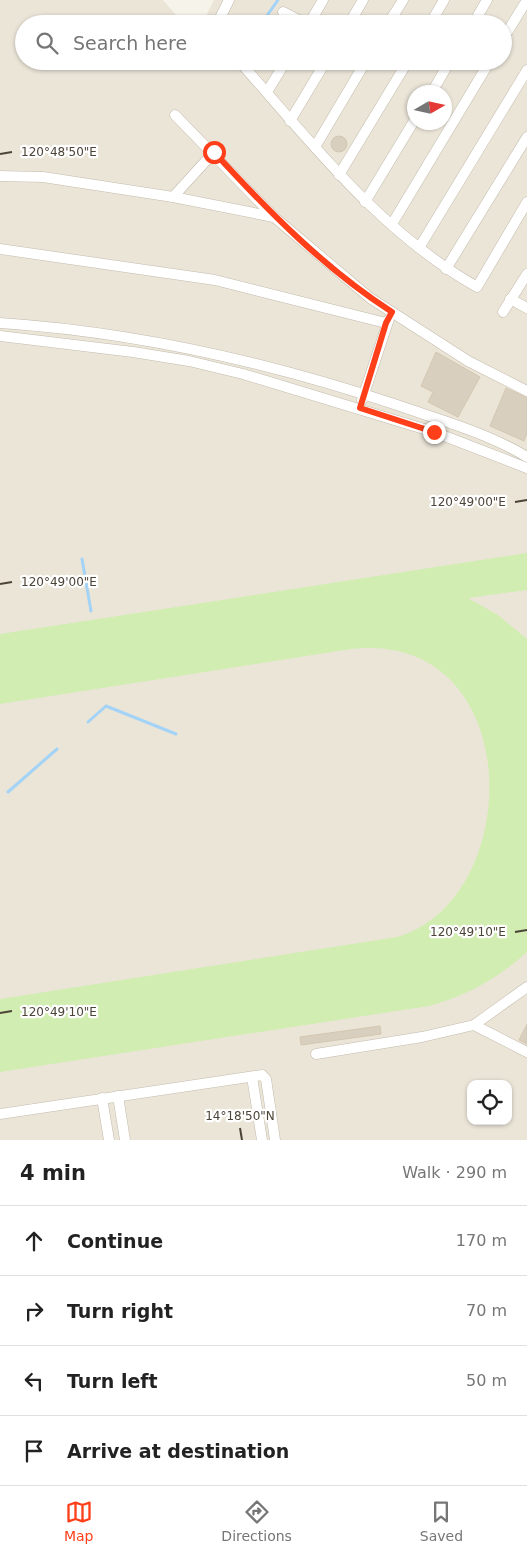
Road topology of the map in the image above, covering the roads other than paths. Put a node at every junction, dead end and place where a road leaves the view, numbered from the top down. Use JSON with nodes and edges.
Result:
{"nodes":[{"id":1,"x":229,"y":0,"type":"edge"},
{"id":2,"x":323,"y":0,"type":"edge"},
{"id":3,"x":363,"y":0,"type":"edge"},
{"id":4,"x":402,"y":0,"type":"edge"},
{"id":5,"x":444,"y":0,"type":"edge"},
{"id":6,"x":487,"y":0,"type":"edge"},
{"id":7,"x":527,"y":0,"type":"edge"},
{"id":8,"x":283,"y":12,"type":"dead end"},
{"id":9,"x":222,"y":15,"type":"edge"},
{"id":10,"x":289,"y":15,"type":"edge"},
{"id":11,"x":313,"y":15,"type":"edge"},
{"id":12,"x":354,"y":15,"type":"edge"},
{"id":13,"x":393,"y":15,"type":"edge"},
{"id":14,"x":435,"y":15,"type":"edge"},
{"id":15,"x":478,"y":15,"type":"edge"},
{"id":16,"x":512,"y":24,"type":"edge"},
{"id":17,"x":247,"y":70,"type":"edge"},
{"id":18,"x":280,"y":70,"type":"edge"},
{"id":19,"x":321,"y":70,"type":"edge"},
{"id":20,"x":361,"y":70,"type":"edge"},
{"id":21,"x":403,"y":70,"type":"edge"},
{"id":22,"x":445,"y":70,"type":"edge"},
{"id":23,"x":485,"y":70,"type":"edge"},
{"id":24,"x":527,"y":70,"type":"edge"},
{"id":25,"x":436,"y":85,"type":"edge"},
{"id":26,"x":267,"y":92,"type":"junction"},
{"id":27,"x":175,"y":114,"type":"dead end"},
{"id":28,"x":290,"y":120,"type":"junction"},
{"id":29,"x":409,"y":130,"type":"edge"},
{"id":30,"x":527,"y":137,"type":"edge"},
{"id":31,"x":315,"y":147,"type":"junction"},
{"id":32,"x":214,"y":152,"type":"junction"},
{"id":33,"x":340,"y":175,"type":"junction"},
{"id":34,"x":0,"y":176,"type":"edge"},
{"id":35,"x":173,"y":196,"type":"junction"},
{"id":36,"x":365,"y":202,"type":"junction"},
{"id":37,"x":527,"y":202,"type":"edge"},
{"id":38,"x":274,"y":218,"type":"junction"},
{"id":39,"x":392,"y":224,"type":"junction"},
{"id":40,"x":0,"y":248,"type":"edge"},
{"id":41,"x":419,"y":248,"type":"junction"},
{"id":42,"x":446,"y":270,"type":"junction"},
{"id":43,"x":527,"y":274,"type":"edge"},
{"id":44,"x":510,"y":299,"type":"junction"},
{"id":45,"x":527,"y":308,"type":"edge"},
{"id":46,"x":392,"y":312,"type":"junction"},
{"id":47,"x":503,"y":312,"type":"dead end"},
{"id":48,"x":0,"y":323,"type":"edge"},
{"id":49,"x":386,"y":323,"type":"junction"},
{"id":50,"x":0,"y":336,"type":"edge"},
{"id":51,"x":527,"y":391,"type":"edge"},
{"id":52,"x":364,"y":394,"type":"junction"},
{"id":53,"x":360,"y":408,"type":"junction"},
{"id":54,"x":527,"y":457,"type":"edge"},
{"id":55,"x":527,"y":468,"type":"edge"},
{"id":56,"x":525,"y":991,"type":"edge"},
{"id":57,"x":474,"y":1025,"type":"junction"},
{"id":58,"x":527,"y":1052,"type":"edge"},
{"id":59,"x":316,"y":1054,"type":"dead end"},
{"id":60,"x":252,"y":1077,"type":"junction"},
{"id":61,"x":118,"y":1096,"type":"junction"},
{"id":62,"x":102,"y":1098,"type":"junction"},
{"id":63,"x":0,"y":1114,"type":"edge"},
{"id":64,"x":109,"y":1140,"type":"edge"},
{"id":65,"x":125,"y":1140,"type":"edge"},
{"id":66,"x":262,"y":1140,"type":"edge"},
{"id":67,"x":275,"y":1140,"type":"edge"}],
"edges":[{"from":1,"to":9,"type":"street"},
{"from":2,"to":11,"type":"street"},
{"from":3,"to":12,"type":"street"},
{"from":4,"to":13,"type":"street"},
{"from":5,"to":14,"type":"street"},
{"from":6,"to":15,"type":"street"},
{"from":7,"to":16,"type":"street"},
{"from":8,"to":10,"type":"street"},
{"from":17,"to":26,"type":"street"},
{"from":18,"to":26,"type":"street"},
{"from":19,"to":28,"type":"street"},
{"from":20,"to":31,"type":"street"},
{"from":21,"to":33,"type":"street"},
{"from":22,"to":25,"type":"street"},
{"from":23,"to":39,"type":"street"},
{"from":24,"to":41,"type":"street"},
{"from":26,"to":28,"type":"street"},
{"from":27,"to":32,"type":"street"},
{"from":28,"to":31,"type":"street"},
{"from":29,"to":36,"type":"street"},
{"from":30,"to":42,"type":"street"},
{"from":31,"to":33,"type":"street"},
{"from":32,"to":35,"type":"street"},
{"from":32,"to":38,"type":"street"},
{"from":33,"to":36,"type":"street"},
{"from":34,"to":35,"type":"street"},
{"from":35,"to":38,"type":"street"},
{"from":36,"to":39,"type":"street"},
{"from":37,"to":42,"type":"street"},
{"from":38,"to":46,"type":"street"},
{"from":39,"to":41,"type":"street"},
{"from":40,"to":49,"type":"street"},
{"from":41,"to":42,"type":"street"},
{"from":43,"to":44,"type":"street"},
{"from":44,"to":45,"type":"street"},
{"from":44,"to":47,"type":"street"},
{"from":46,"to":49,"type":"street"},
{"from":46,"to":51,"type":"street"},
{"from":48,"to":52,"type":"street"},
{"from":49,"to":52,"type":"street"},
{"from":50,"to":53,"type":"street"},
{"from":52,"to":53,"type":"street"},
{"from":52,"to":54,"type":"street"},
{"from":53,"to":55,"type":"street"},
{"from":56,"to":57,"type":"street"},
{"from":57,"to":58,"type":"street"},
{"from":57,"to":59,"type":"street"},
{"from":60,"to":61,"type":"street"},
{"from":60,"to":66,"type":"street"},
{"from":60,"to":67,"type":"street"},
{"from":61,"to":62,"type":"street"},
{"from":61,"to":65,"type":"street"},
{"from":62,"to":63,"type":"street"},
{"from":62,"to":64,"type":"street"}]}
